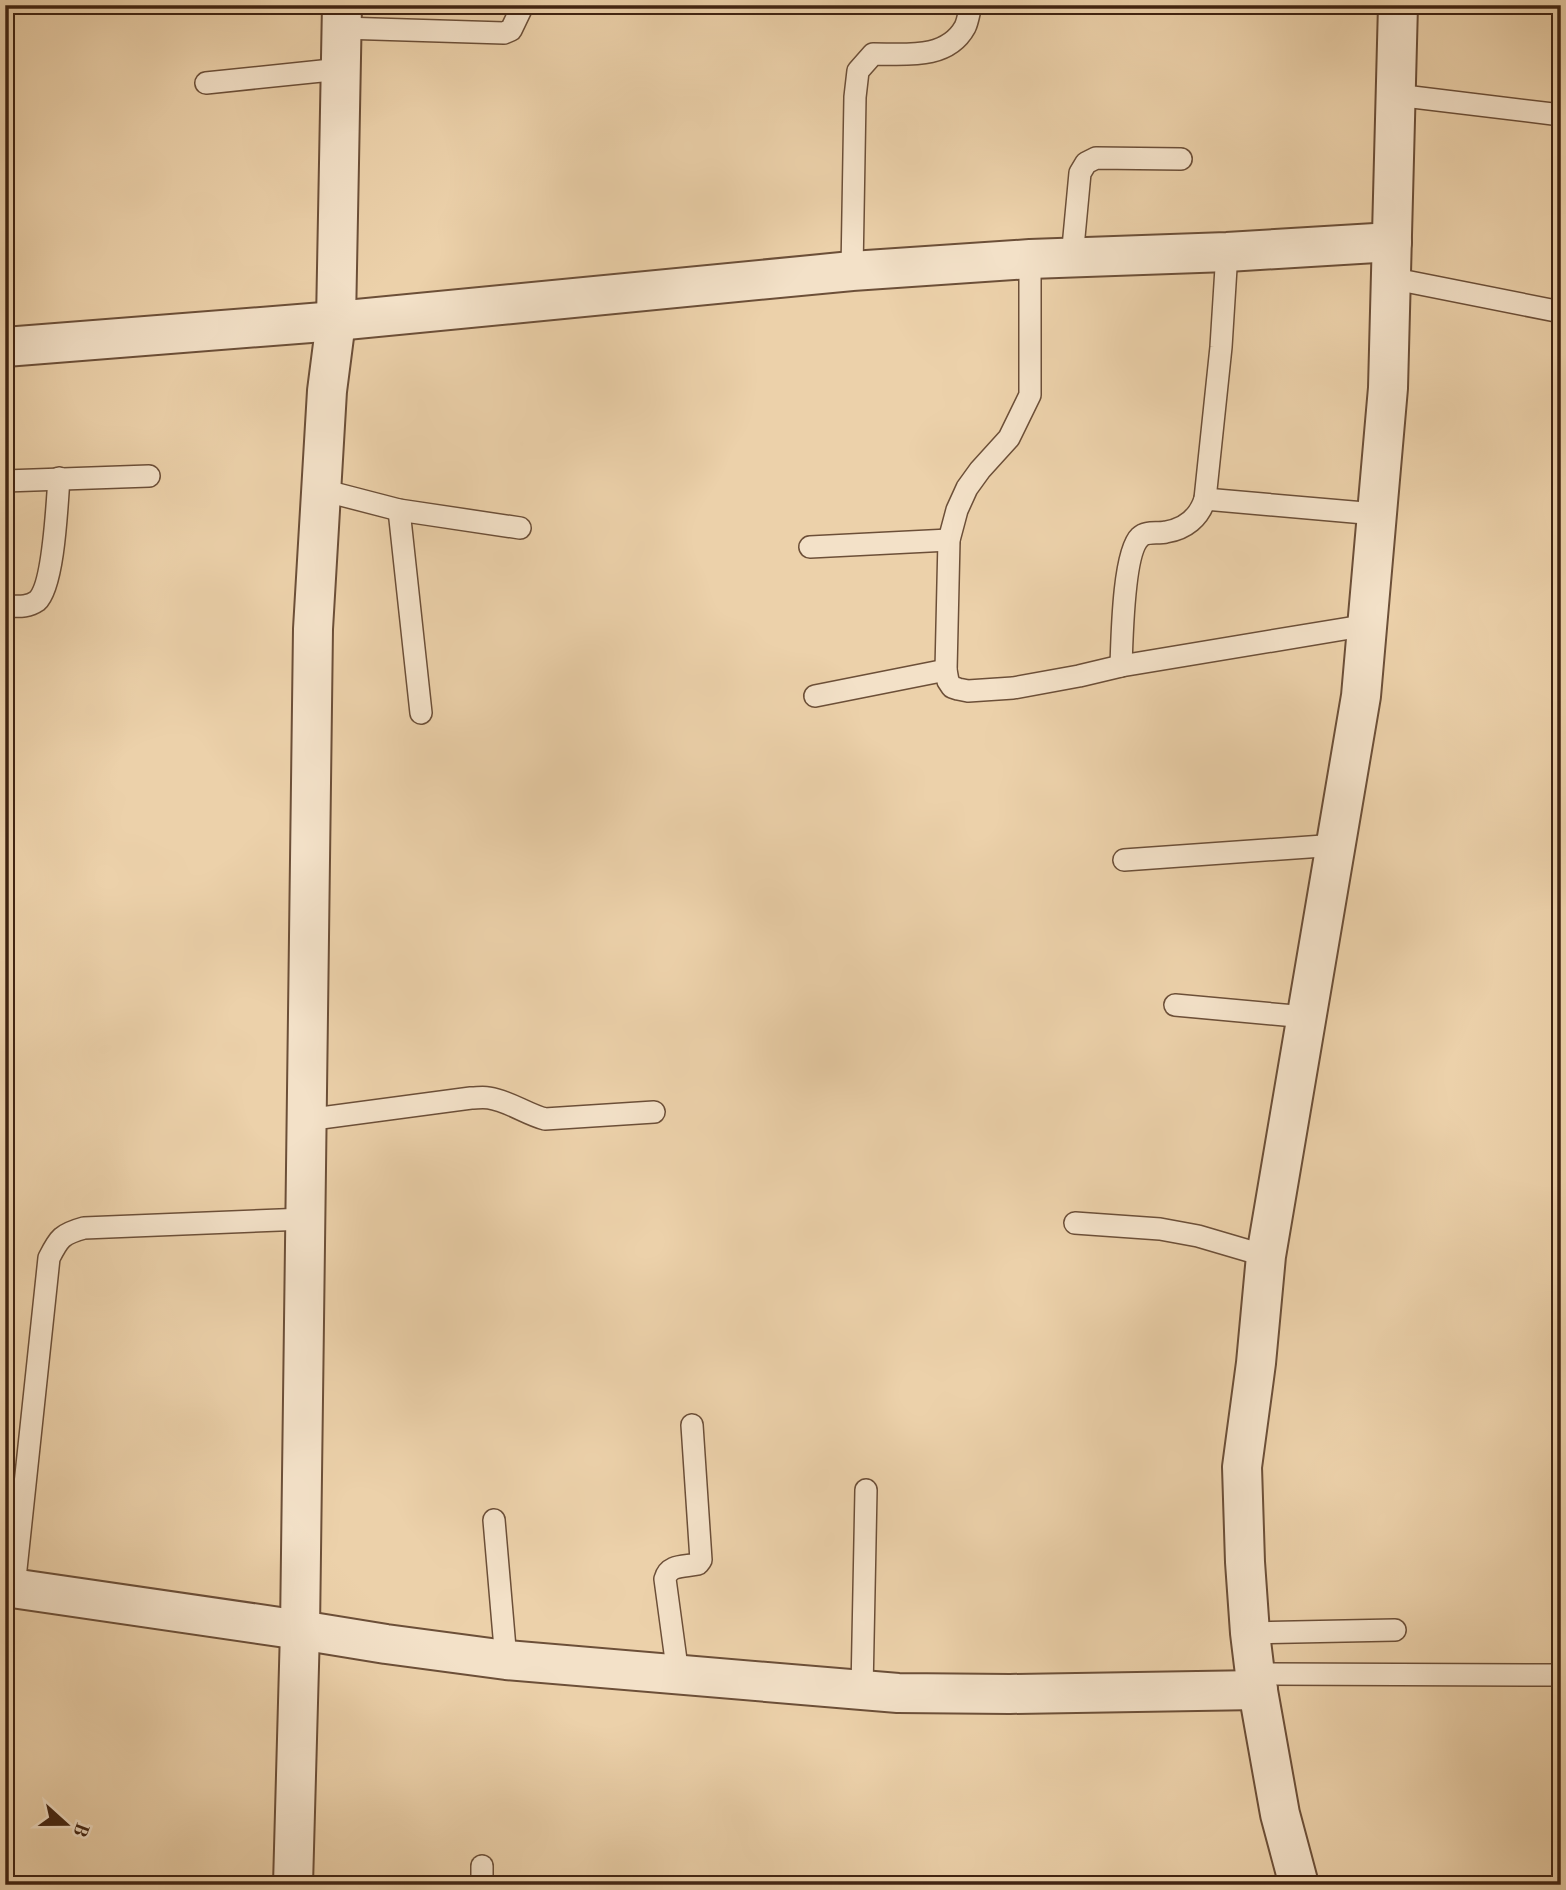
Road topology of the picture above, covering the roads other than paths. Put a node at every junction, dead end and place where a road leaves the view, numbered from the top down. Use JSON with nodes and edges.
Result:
{"nodes":[{"id":1,"x":523,"y":5,"type":"edge"},
{"id":2,"x":971,"y":5,"type":"edge"},
{"id":3,"x":1398,"y":5,"type":"edge"},
{"id":4,"x":342,"y":17,"type":"edge"},
{"id":5,"x":341,"y":69,"type":"junction"},
{"id":6,"x":206,"y":83,"type":"dead end"},
{"id":7,"x":1396,"y":95,"type":"junction"},
{"id":8,"x":1561,"y":115,"type":"edge"},
{"id":9,"x":1181,"y":159,"type":"dead end"},
{"id":10,"x":1227,"y":252,"type":"junction"},
{"id":11,"x":1072,"y":258,"type":"junction"},
{"id":12,"x":1030,"y":259,"type":"junction"},
{"id":13,"x":1391,"y":260,"type":"junction"},
{"id":14,"x":852,"y":271,"type":"junction"},
{"id":15,"x":1561,"y":312,"type":"edge"},
{"id":16,"x":336,"y":321,"type":"junction"},
{"id":17,"x":5,"y":348,"type":"edge"},
{"id":18,"x":149,"y":477,"type":"dead end"},
{"id":19,"x":60,"y":478,"type":"junction"},
{"id":20,"x":5,"y":481,"type":"edge"},
{"id":21,"x":322,"y":490,"type":"junction"},
{"id":22,"x":1205,"y":499,"type":"junction"},
{"id":23,"x":399,"y":510,"type":"junction"},
{"id":24,"x":1376,"y":514,"type":"junction"},
{"id":25,"x":520,"y":528,"type":"dead end"},
{"id":26,"x":949,"y":540,"type":"junction"},
{"id":27,"x":810,"y":547,"type":"dead end"},
{"id":28,"x":5,"y":606,"type":"edge"},
{"id":29,"x":1368,"y":625,"type":"junction"},
{"id":30,"x":1121,"y":666,"type":"junction"},
{"id":31,"x":946,"y":670,"type":"junction"},
{"id":32,"x":815,"y":696,"type":"dead end"},
{"id":33,"x":421,"y":713,"type":"dead end"},
{"id":34,"x":1337,"y":845,"type":"junction"},
{"id":35,"x":1124,"y":860,"type":"dead end"},
{"id":36,"x":1175,"y":1005,"type":"dead end"},
{"id":37,"x":1306,"y":1017,"type":"junction"},
{"id":38,"x":654,"y":1112,"type":"dead end"},
{"id":39,"x":306,"y":1120,"type":"junction"},
{"id":40,"x":305,"y":1219,"type":"junction"},
{"id":41,"x":1075,"y":1223,"type":"dead end"},
{"id":42,"x":1266,"y":1256,"type":"junction"},
{"id":43,"x":692,"y":1425,"type":"dead end"},
{"id":44,"x":866,"y":1490,"type":"dead end"},
{"id":45,"x":494,"y":1520,"type":"dead end"},
{"id":46,"x":10,"y":1588,"type":"edge"},
{"id":47,"x":300,"y":1630,"type":"junction"},
{"id":48,"x":1395,"y":1630,"type":"dead end"},
{"id":49,"x":1250,"y":1633,"type":"junction"},
{"id":50,"x":506,"y":1660,"type":"junction"},
{"id":51,"x":678,"y":1675,"type":"junction"},
{"id":52,"x":1561,"y":1675,"type":"edge"},
{"id":53,"x":1257,"y":1682,"type":"junction"},
{"id":54,"x":862,"y":1690,"type":"junction"},
{"id":55,"x":293,"y":1885,"type":"edge"},
{"id":56,"x":1299,"y":1885,"type":"edge"}],
"edges":[{"from":1,"to":4,"type":"lane"},
{"from":2,"to":14,"type":"lane"},
{"from":3,"to":7,"type":"street"},
{"from":4,"to":5,"type":"street"},
{"from":5,"to":6,"type":"lane"},
{"from":5,"to":16,"type":"street"},
{"from":7,"to":8,"type":"lane"},
{"from":7,"to":13,"type":"street"},
{"from":9,"to":11,"type":"lane"},
{"from":10,"to":11,"type":"street"},
{"from":10,"to":13,"type":"street"},
{"from":10,"to":22,"type":"lane"},
{"from":11,"to":12,"type":"street"},
{"from":12,"to":14,"type":"street"},
{"from":12,"to":26,"type":"lane"},
{"from":13,"to":15,"type":"lane"},
{"from":13,"to":24,"type":"street"},
{"from":14,"to":16,"type":"street"},
{"from":16,"to":17,"type":"street"},
{"from":16,"to":21,"type":"street"},
{"from":18,"to":19,"type":"lane"},
{"from":19,"to":20,"type":"lane"},
{"from":19,"to":28,"type":"lane"},
{"from":21,"to":23,"type":"lane"},
{"from":21,"to":39,"type":"street"},
{"from":22,"to":24,"type":"lane"},
{"from":22,"to":30,"type":"lane"},
{"from":23,"to":25,"type":"lane"},
{"from":23,"to":33,"type":"lane"},
{"from":24,"to":29,"type":"street"},
{"from":26,"to":27,"type":"lane"},
{"from":26,"to":31,"type":"lane"},
{"from":29,"to":30,"type":"lane"},
{"from":29,"to":34,"type":"street"},
{"from":30,"to":31,"type":"lane"},
{"from":31,"to":32,"type":"lane"},
{"from":34,"to":35,"type":"lane"},
{"from":34,"to":37,"type":"street"},
{"from":36,"to":37,"type":"lane"},
{"from":37,"to":42,"type":"street"},
{"from":38,"to":39,"type":"lane"},
{"from":39,"to":40,"type":"street"},
{"from":40,"to":46,"type":"lane"},
{"from":40,"to":47,"type":"street"},
{"from":41,"to":42,"type":"lane"},
{"from":42,"to":49,"type":"street"},
{"from":43,"to":51,"type":"lane"},
{"from":44,"to":54,"type":"lane"},
{"from":45,"to":50,"type":"lane"},
{"from":46,"to":47,"type":"street"},
{"from":47,"to":50,"type":"street"},
{"from":47,"to":55,"type":"street"},
{"from":48,"to":49,"type":"lane"},
{"from":49,"to":53,"type":"street"},
{"from":50,"to":51,"type":"street"},
{"from":51,"to":54,"type":"street"},
{"from":52,"to":53,"type":"lane"},
{"from":53,"to":54,"type":"street"},
{"from":53,"to":56,"type":"street"}]}
